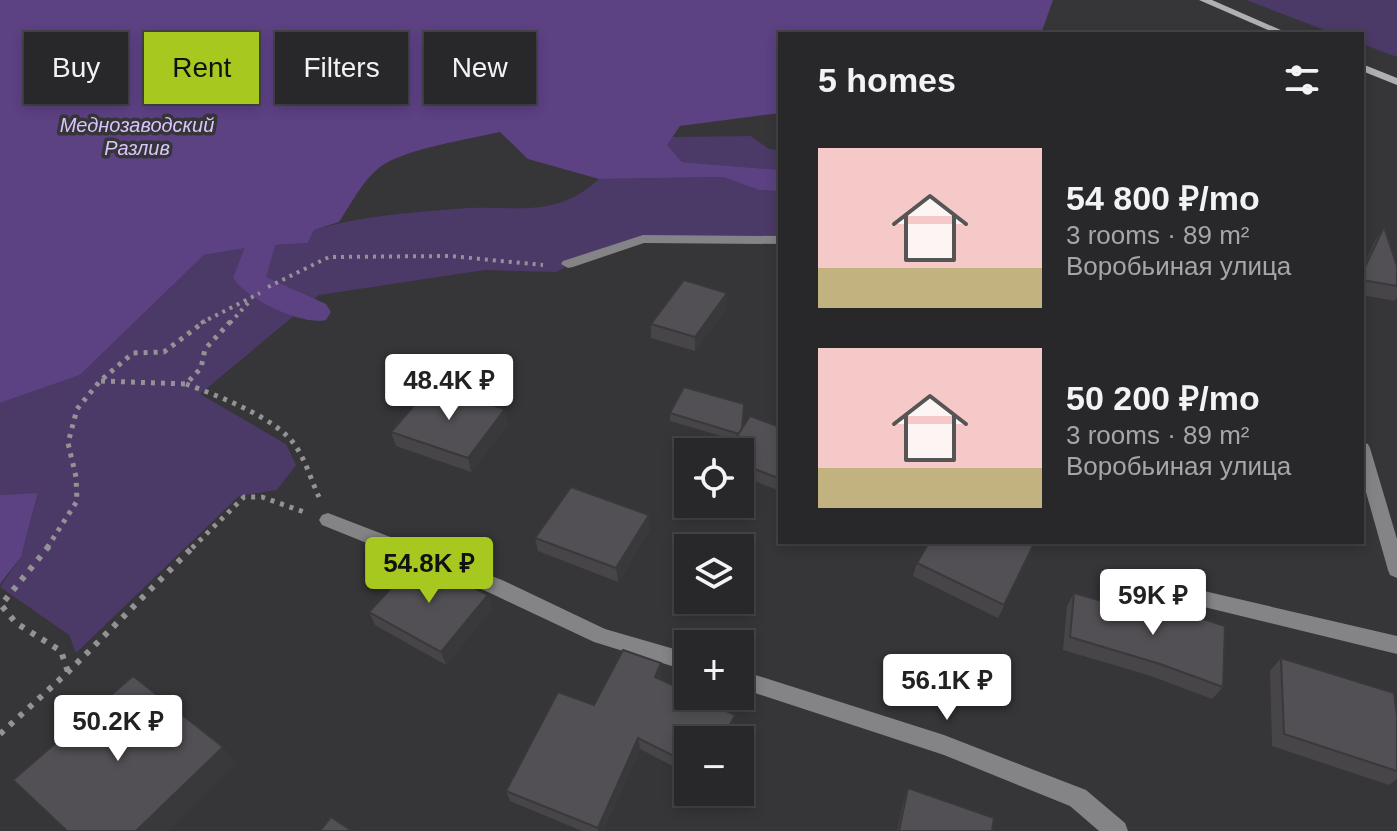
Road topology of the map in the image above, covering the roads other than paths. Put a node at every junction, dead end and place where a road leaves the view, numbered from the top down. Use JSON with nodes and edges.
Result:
{"nodes":[{"id":1,"x":1204,"y":0,"type":"edge"},
{"id":2,"x":1275,"y":32,"type":"edge"},
{"id":3,"x":1364,"y":68,"type":"edge"},
{"id":4,"x":1397,"y":82,"type":"edge"},
{"id":5,"x":778,"y":240,"type":"edge"},
{"id":6,"x":568,"y":264,"type":"road end"},
{"id":7,"x":1364,"y":455,"type":"edge"},
{"id":8,"x":328,"y":520,"type":"road end"},
{"id":9,"x":1397,"y":570,"type":"edge"},
{"id":10,"x":1204,"y":599,"type":"dead end"},
{"id":11,"x":1397,"y":645,"type":"edge"},
{"id":12,"x":674,"y":658,"type":"edge"},
{"id":13,"x":754,"y":684,"type":"edge"},
{"id":14,"x":1117,"y":831,"type":"edge"}],
"edges":[{"from":1,"to":2,"type":"main road"},
{"from":3,"to":4,"type":"main road"},
{"from":5,"to":6,"type":"street"},
{"from":7,"to":9,"type":"street"},
{"from":8,"to":12,"type":"street"},
{"from":10,"to":11,"type":"street"},
{"from":13,"to":14,"type":"street"}]}
